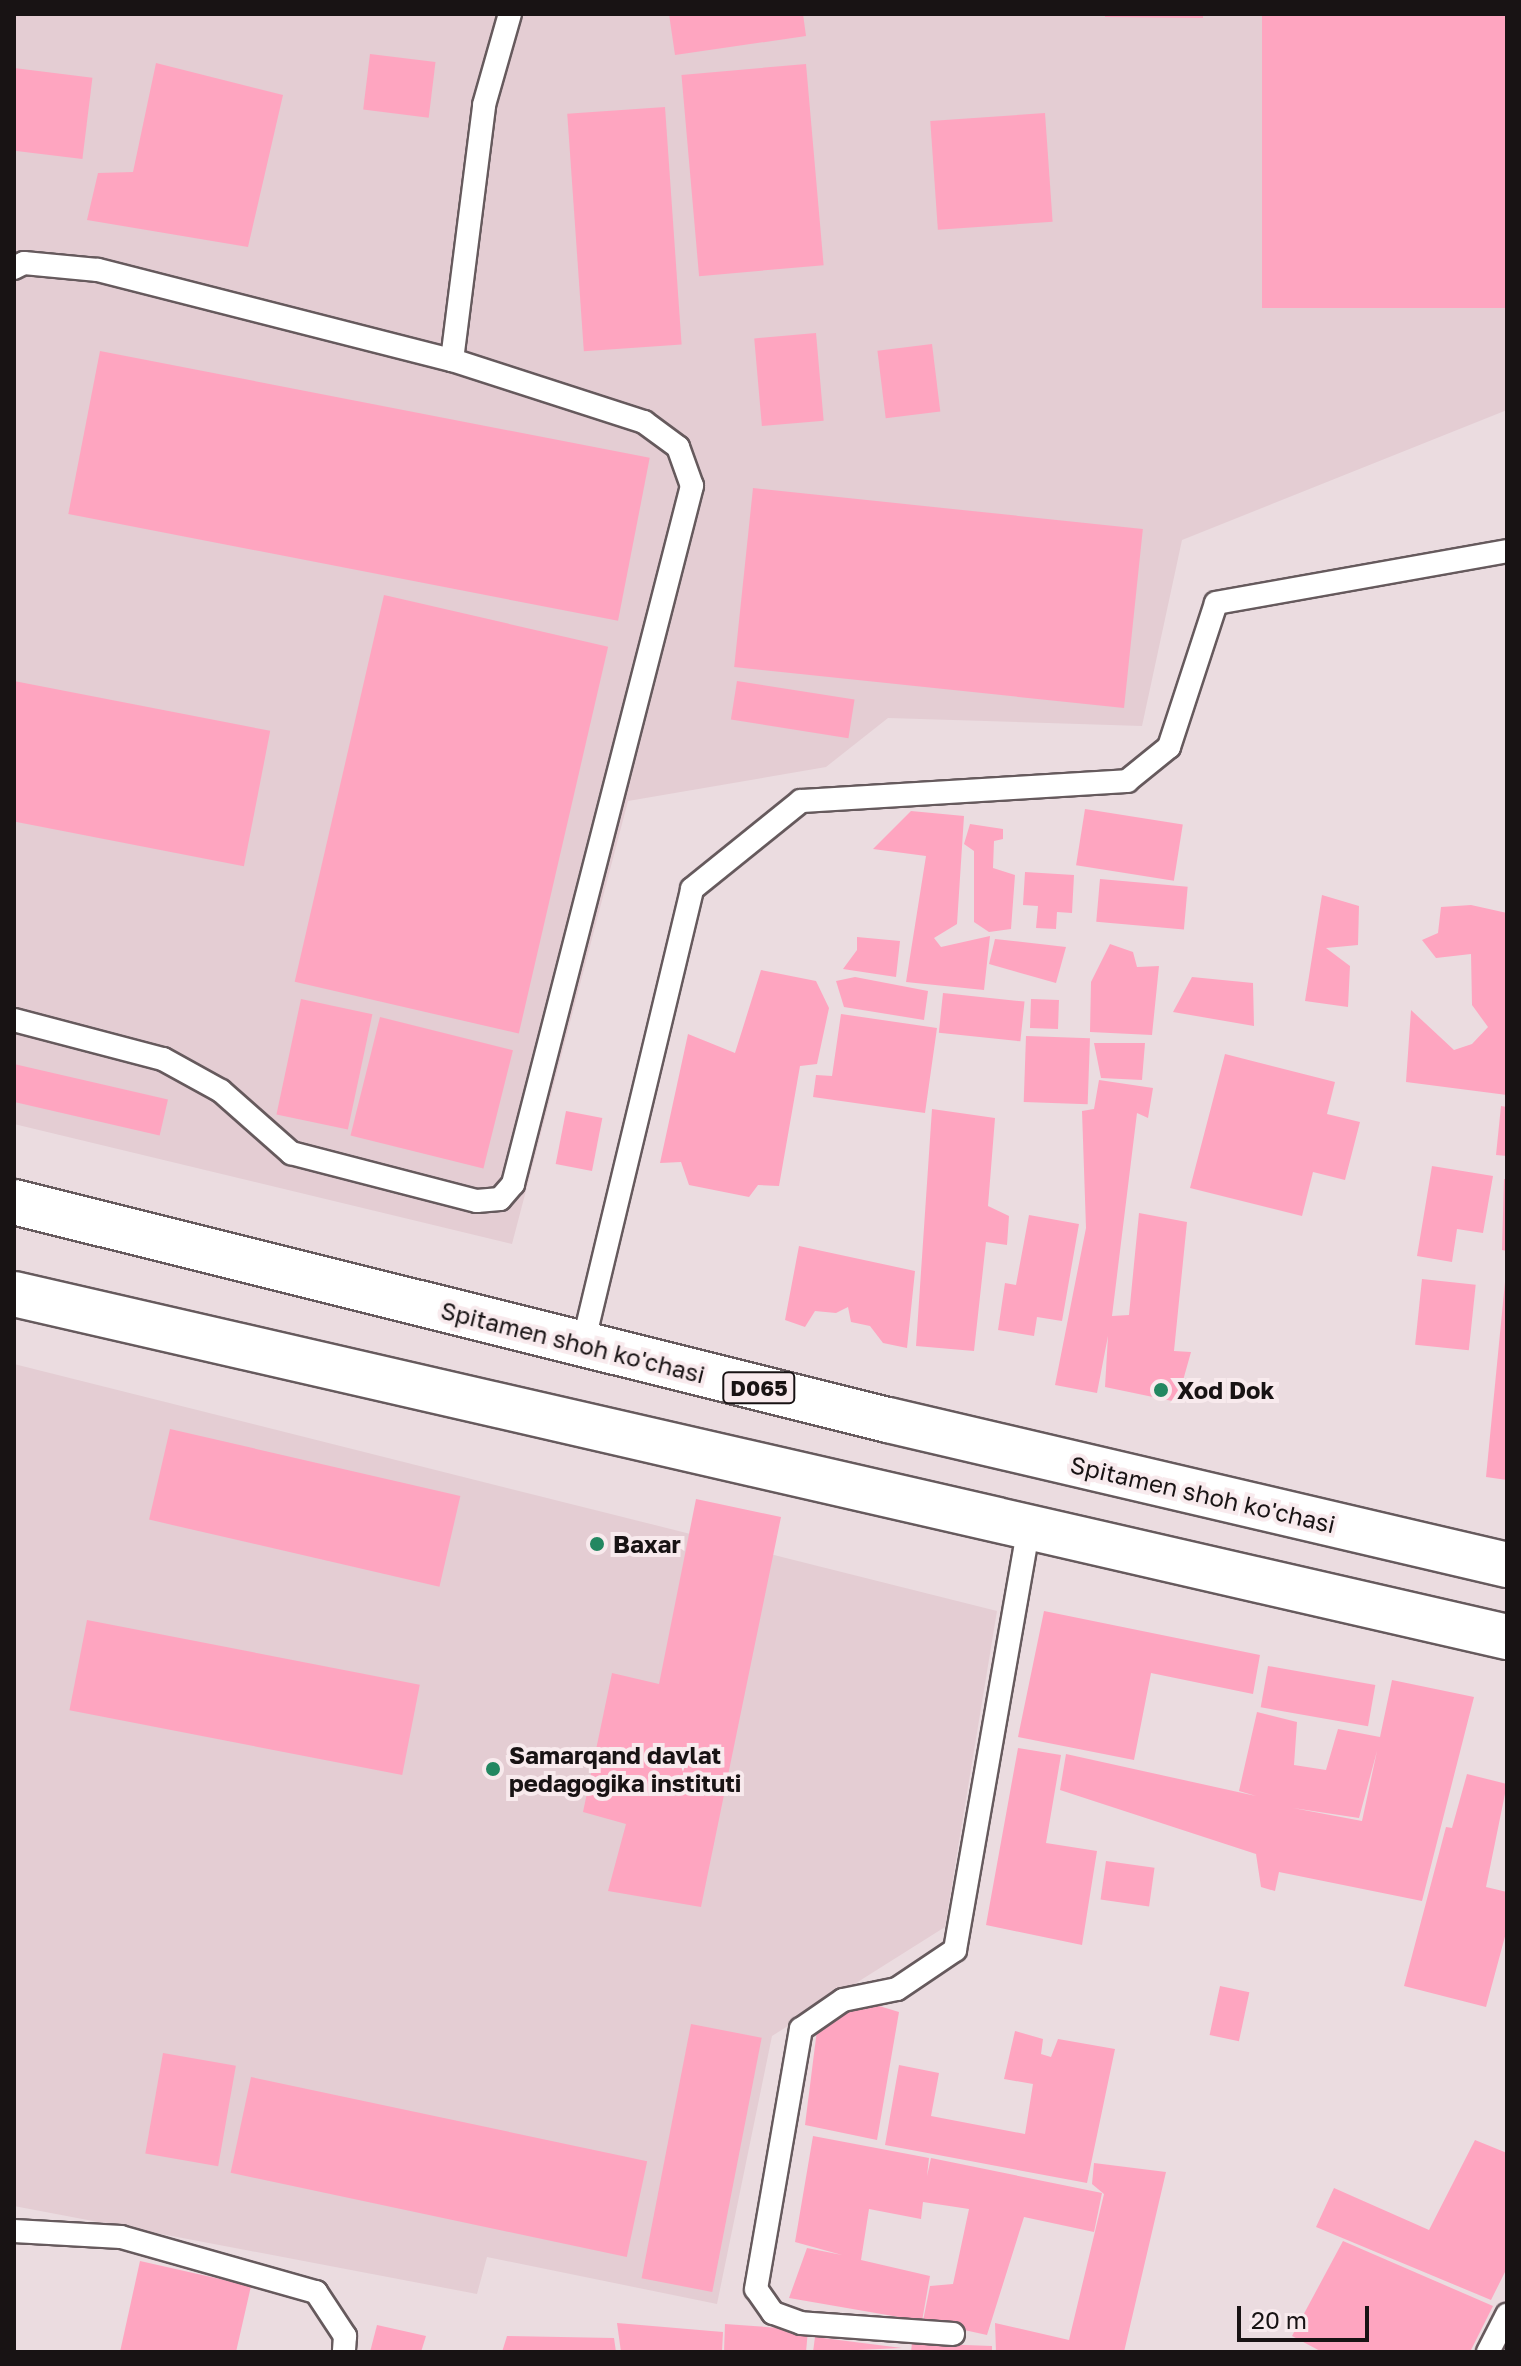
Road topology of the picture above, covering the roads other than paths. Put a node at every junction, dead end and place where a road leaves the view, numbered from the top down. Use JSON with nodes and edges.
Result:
{"nodes":[{"id":1,"x":510,"y":14,"type":"edge"},
{"id":2,"x":14,"y":268,"type":"edge"},
{"id":3,"x":452,"y":360,"type":"junction"},
{"id":4,"x":1507,"y":551,"type":"edge"},
{"id":5,"x":14,"y":1020,"type":"edge"},
{"id":6,"x":14,"y":1202,"type":"edge"},
{"id":7,"x":14,"y":1294,"type":"edge"},
{"id":8,"x":583,"y":1344,"type":"junction"},
{"id":9,"x":1029,"y":1528,"type":"junction"},
{"id":10,"x":1507,"y":1565,"type":"edge"},
{"id":11,"x":1507,"y":1637,"type":"edge"},
{"id":12,"x":14,"y":2231,"type":"edge"},
{"id":13,"x":1507,"y":2315,"type":"edge"},
{"id":14,"x":953,"y":2334,"type":"dead end"},
{"id":15,"x":344,"y":2352,"type":"edge"},
{"id":16,"x":1488,"y":2352,"type":"edge"}],
"edges":[{"from":1,"to":3,"type":"lane"},
{"from":2,"to":3,"type":"lane"},
{"from":3,"to":5,"type":"lane"},
{"from":4,"to":8,"type":"lane"},
{"from":6,"to":8,"type":"main road","name":"Spitamen shoh ko'chasi","number":"D065"},
{"from":7,"to":9,"type":"main road"},
{"from":8,"to":10,"type":"main road","name":"Spitamen shoh ko'chasi","number":"D065"},
{"from":9,"to":11,"type":"main road"},
{"from":9,"to":14,"type":"lane"},
{"from":12,"to":15,"type":"lane"},
{"from":13,"to":16,"type":"lane"}]}
